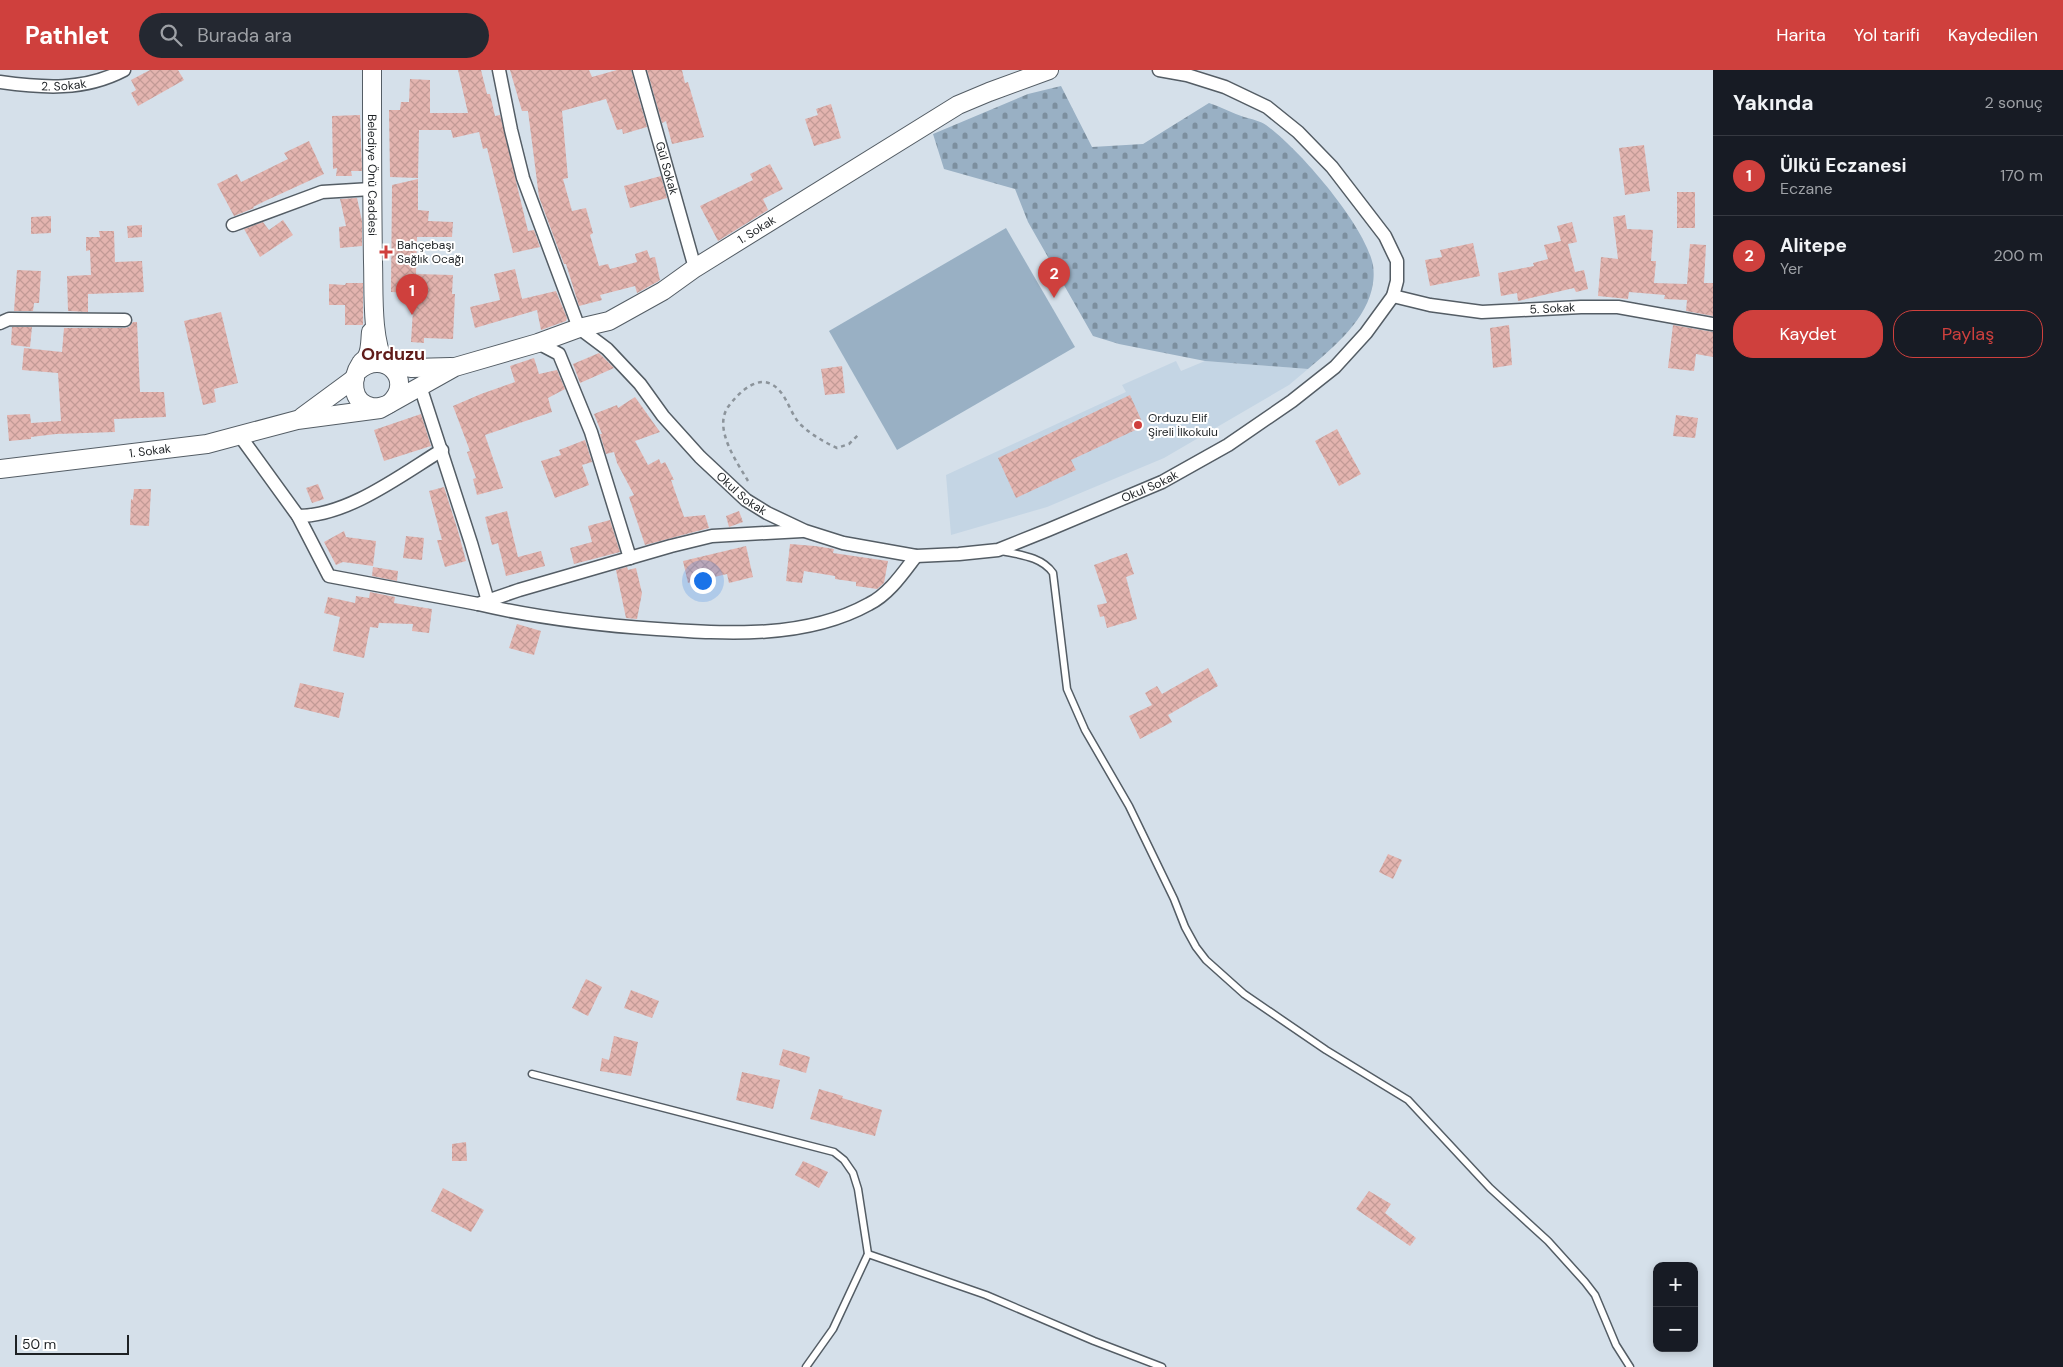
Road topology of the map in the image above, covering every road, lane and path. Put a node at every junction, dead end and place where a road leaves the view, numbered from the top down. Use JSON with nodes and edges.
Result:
{"nodes":[{"id":1,"x":124,"y":70,"type":"edge"},
{"id":2,"x":372,"y":70,"type":"edge"},
{"id":3,"x":499,"y":70,"type":"edge"},
{"id":4,"x":638,"y":70,"type":"edge"},
{"id":5,"x":1049,"y":70,"type":"edge"},
{"id":6,"x":1158,"y":70,"type":"edge"},
{"id":7,"x":0,"y":82,"type":"edge"},
{"id":8,"x":371,"y":189,"type":"junction"},
{"id":9,"x":233,"y":225,"type":"dead end"},
{"id":10,"x":695,"y":268,"type":"junction"},
{"id":11,"x":1393,"y":296,"type":"junction"},
{"id":12,"x":374,"y":309,"type":"junction"},
{"id":13,"x":125,"y":320,"type":"dead end"},
{"id":14,"x":0,"y":322,"type":"edge"},
{"id":15,"x":1713,"y":324,"type":"edge"},
{"id":16,"x":579,"y":328,"type":"junction"},
{"id":17,"x":538,"y":343,"type":"junction"},
{"id":18,"x":385,"y":364,"type":"junction"},
{"id":19,"x":455,"y":367,"type":"junction"},
{"id":20,"x":356,"y":374,"type":"junction"},
{"id":21,"x":420,"y":386,"type":"junction"},
{"id":22,"x":387,"y":405,"type":"junction"},
{"id":23,"x":297,"y":420,"type":"junction"},
{"id":24,"x":859,"y":434,"type":"dead end"},
{"id":25,"x":240,"y":436,"type":"junction"},
{"id":26,"x":442,"y":450,"type":"junction"},
{"id":27,"x":0,"y":469,"type":"edge"},
{"id":28,"x":752,"y":488,"type":"dead end"},
{"id":29,"x":298,"y":516,"type":"junction"},
{"id":30,"x":805,"y":531,"type":"junction"},
{"id":31,"x":998,"y":550,"type":"junction"},
{"id":32,"x":916,"y":556,"type":"junction"},
{"id":33,"x":630,"y":558,"type":"junction"},
{"id":34,"x":483,"y":602,"type":"junction"},
{"id":35,"x":532,"y":1074,"type":"dead end"},
{"id":36,"x":868,"y":1254,"type":"junction"},
{"id":37,"x":806,"y":1367,"type":"edge"},
{"id":38,"x":1162,"y":1367,"type":"edge"},
{"id":39,"x":1630,"y":1367,"type":"edge"}],
"edges":[{"from":1,"to":7,"type":"street","name":"2. Sokak"},
{"from":2,"to":8,"type":"street","name":"Belediye Önü Caddesi"},
{"from":3,"to":16,"type":"street"},
{"from":4,"to":10,"type":"street","name":"Gül Sokak"},
{"from":5,"to":10,"type":"street","name":"1. Sokak"},
{"from":6,"to":11,"type":"street","name":"Okul Sokak"},
{"from":8,"to":9,"type":"street"},
{"from":8,"to":12,"type":"street","name":"Belediye Önü Caddesi"},
{"from":10,"to":16,"type":"street","name":"1. Sokak"},
{"from":11,"to":15,"type":"street","name":"5. Sokak"},
{"from":11,"to":31,"type":"street","name":"Okul Sokak"},
{"from":12,"to":18,"type":"street"},
{"from":12,"to":20,"type":"street"},
{"from":13,"to":14,"type":"street"},
{"from":16,"to":17,"type":"street","name":"1. Sokak"},
{"from":16,"to":30,"type":"street","name":"Okul Sokak"},
{"from":17,"to":19,"type":"street","name":"1. Sokak"},
{"from":17,"to":33,"type":"street"},
{"from":18,"to":19,"type":"street"},
{"from":18,"to":20,"type":"street"},
{"from":18,"to":22,"type":"street"},
{"from":19,"to":21,"type":"street"},
{"from":20,"to":22,"type":"street"},
{"from":20,"to":23,"type":"street"},
{"from":21,"to":22,"type":"street"},
{"from":21,"to":26,"type":"street"},
{"from":22,"to":23,"type":"street"},
{"from":23,"to":25,"type":"street","name":"1. Sokak"},
{"from":24,"to":28,"type":"path"},
{"from":25,"to":27,"type":"street","name":"1. Sokak"},
{"from":25,"to":29,"type":"street"},
{"from":26,"to":29,"type":"street"},
{"from":26,"to":34,"type":"street"},
{"from":29,"to":34,"type":"street"},
{"from":30,"to":32,"type":"street","name":"Okul Sokak"},
{"from":30,"to":33,"type":"street"},
{"from":31,"to":32,"type":"street","name":"Okul Sokak"},
{"from":31,"to":39,"type":"lane"},
{"from":32,"to":34,"type":"street"},
{"from":33,"to":34,"type":"street"},
{"from":35,"to":36,"type":"lane"},
{"from":36,"to":37,"type":"lane"},
{"from":36,"to":38,"type":"lane"}]}
